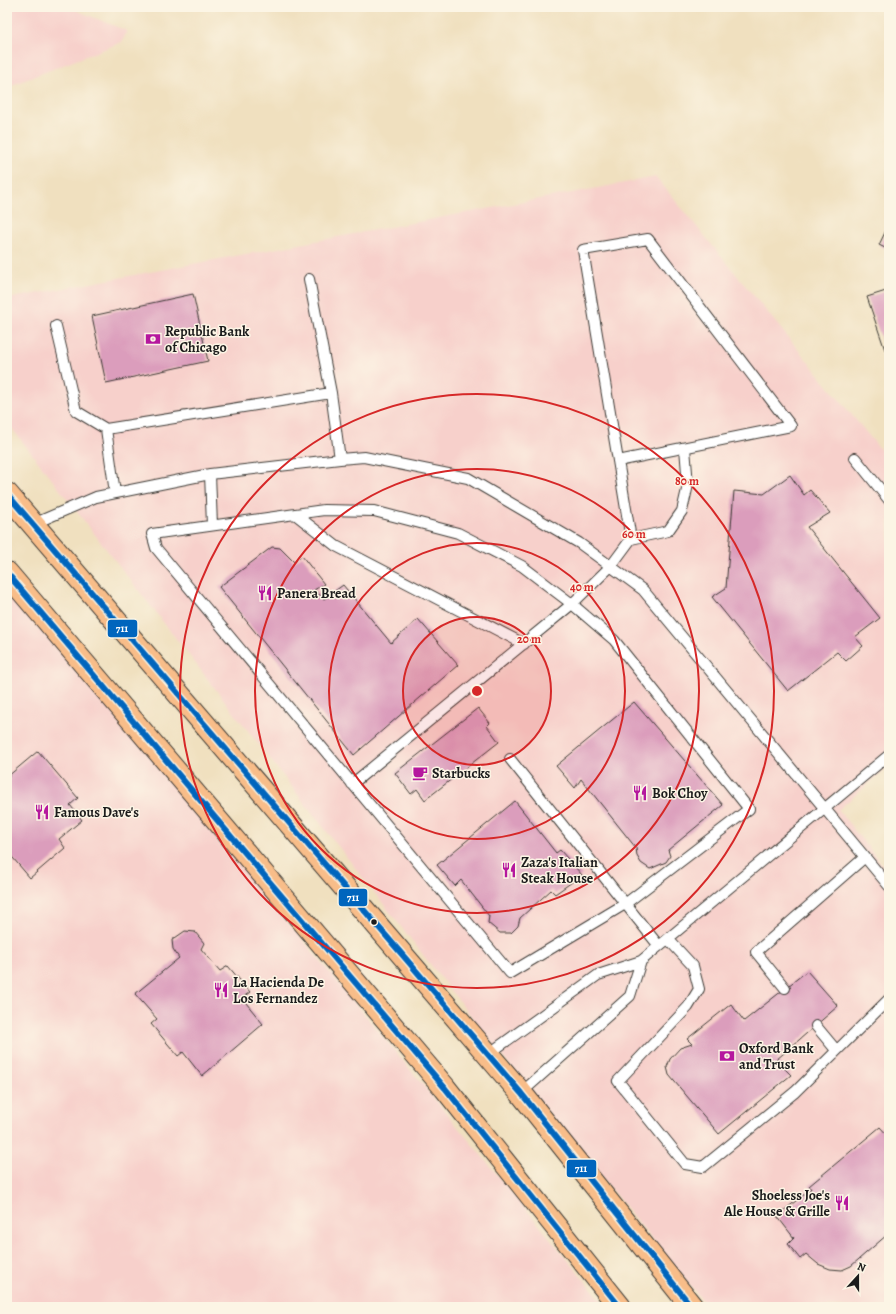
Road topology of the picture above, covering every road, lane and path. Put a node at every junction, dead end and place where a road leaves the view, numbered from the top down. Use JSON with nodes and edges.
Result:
{"nodes":[{"id":1,"x":309,"y":279,"type":"dead end"},
{"id":2,"x":56,"y":326,"type":"dead end"},
{"id":3,"x":330,"y":393,"type":"junction"},
{"id":4,"x":106,"y":429,"type":"junction"},
{"id":5,"x":685,"y":448,"type":"junction"},
{"id":6,"x":854,"y":458,"type":"dead end"},
{"id":7,"x":340,"y":460,"type":"junction"},
{"id":8,"x":618,"y":461,"type":"junction"},
{"id":9,"x":210,"y":474,"type":"junction"},
{"id":10,"x":115,"y":493,"type":"junction"},
{"id":11,"x":7,"y":494,"type":"edge"},
{"id":12,"x":889,"y":500,"type":"edge"},
{"id":13,"x":295,"y":514,"type":"junction"},
{"id":14,"x":32,"y":524,"type":"junction"},
{"id":15,"x":212,"y":525,"type":"junction"},
{"id":16,"x":631,"y":538,"type":"junction"},
{"id":17,"x":611,"y":566,"type":"junction"},
{"id":18,"x":7,"y":573,"type":"edge"},
{"id":19,"x":572,"y":604,"type":"junction"},
{"id":20,"x":524,"y":644,"type":"junction"},
{"id":21,"x":889,"y":755,"type":"edge"},
{"id":22,"x":510,"y":759,"type":"dead end"},
{"id":23,"x":352,"y":784,"type":"junction"},
{"id":24,"x":825,"y":809,"type":"junction"},
{"id":25,"x":865,"y":857,"type":"junction"},
{"id":26,"x":889,"y":886,"type":"edge"},
{"id":27,"x":625,"y":904,"type":"junction"},
{"id":28,"x":668,"y":939,"type":"junction"},
{"id":29,"x":659,"y":946,"type":"junction"},
{"id":30,"x":641,"y":961,"type":"junction"},
{"id":31,"x":785,"y":988,"type":"dead end"},
{"id":32,"x":889,"y":999,"type":"edge"},
{"id":33,"x":816,"y":1026,"type":"dead end"},
{"id":34,"x":836,"y":1050,"type":"junction"},
{"id":35,"x":487,"y":1055,"type":"junction"},
{"id":36,"x":522,"y":1093,"type":"junction"},
{"id":37,"x":620,"y":1307,"type":"edge"},
{"id":38,"x":692,"y":1307,"type":"edge"}],
"edges":[{"from":1,"to":3,"type":"lane"},
{"from":2,"to":4,"type":"lane"},
{"from":3,"to":4,"type":"lane"},
{"from":3,"to":7,"type":"lane"},
{"from":4,"to":10,"type":"lane"},
{"from":5,"to":8,"type":"lane"},
{"from":5,"to":8,"type":"lane"},
{"from":5,"to":16,"type":"lane"},
{"from":6,"to":12,"type":"lane"},
{"from":7,"to":9,"type":"lane"},
{"from":7,"to":17,"type":"lane"},
{"from":8,"to":16,"type":"lane"},
{"from":9,"to":10,"type":"lane"},
{"from":9,"to":15,"type":"lane"},
{"from":10,"to":14,"type":"lane"},
{"from":11,"to":14,"type":"main road"},
{"from":13,"to":15,"type":"lane"},
{"from":13,"to":19,"type":"lane"},
{"from":13,"to":20,"type":"lane"},
{"from":14,"to":35,"type":"main road"},
{"from":15,"to":23,"type":"lane"},
{"from":16,"to":17,"type":"lane"},
{"from":17,"to":19,"type":"lane"},
{"from":17,"to":24,"type":"lane"},
{"from":18,"to":37,"type":"main road"},
{"from":19,"to":20,"type":"lane"},
{"from":19,"to":27,"type":"lane"},
{"from":20,"to":23,"type":"lane"},
{"from":21,"to":24,"type":"lane"},
{"from":22,"to":27,"type":"lane"},
{"from":23,"to":27,"type":"lane"},
{"from":24,"to":25,"type":"lane"},
{"from":24,"to":28,"type":"lane"},
{"from":25,"to":26,"type":"lane"},
{"from":25,"to":31,"type":"lane"},
{"from":27,"to":29,"type":"lane"},
{"from":28,"to":29,"type":"lane"},
{"from":28,"to":34,"type":"lane"},
{"from":29,"to":30,"type":"lane"},
{"from":30,"to":35,"type":"lane"},
{"from":30,"to":36,"type":"lane"},
{"from":32,"to":34,"type":"lane"},
{"from":33,"to":34,"type":"lane"},
{"from":35,"to":36,"type":"main road"},
{"from":36,"to":38,"type":"main road"}]}
